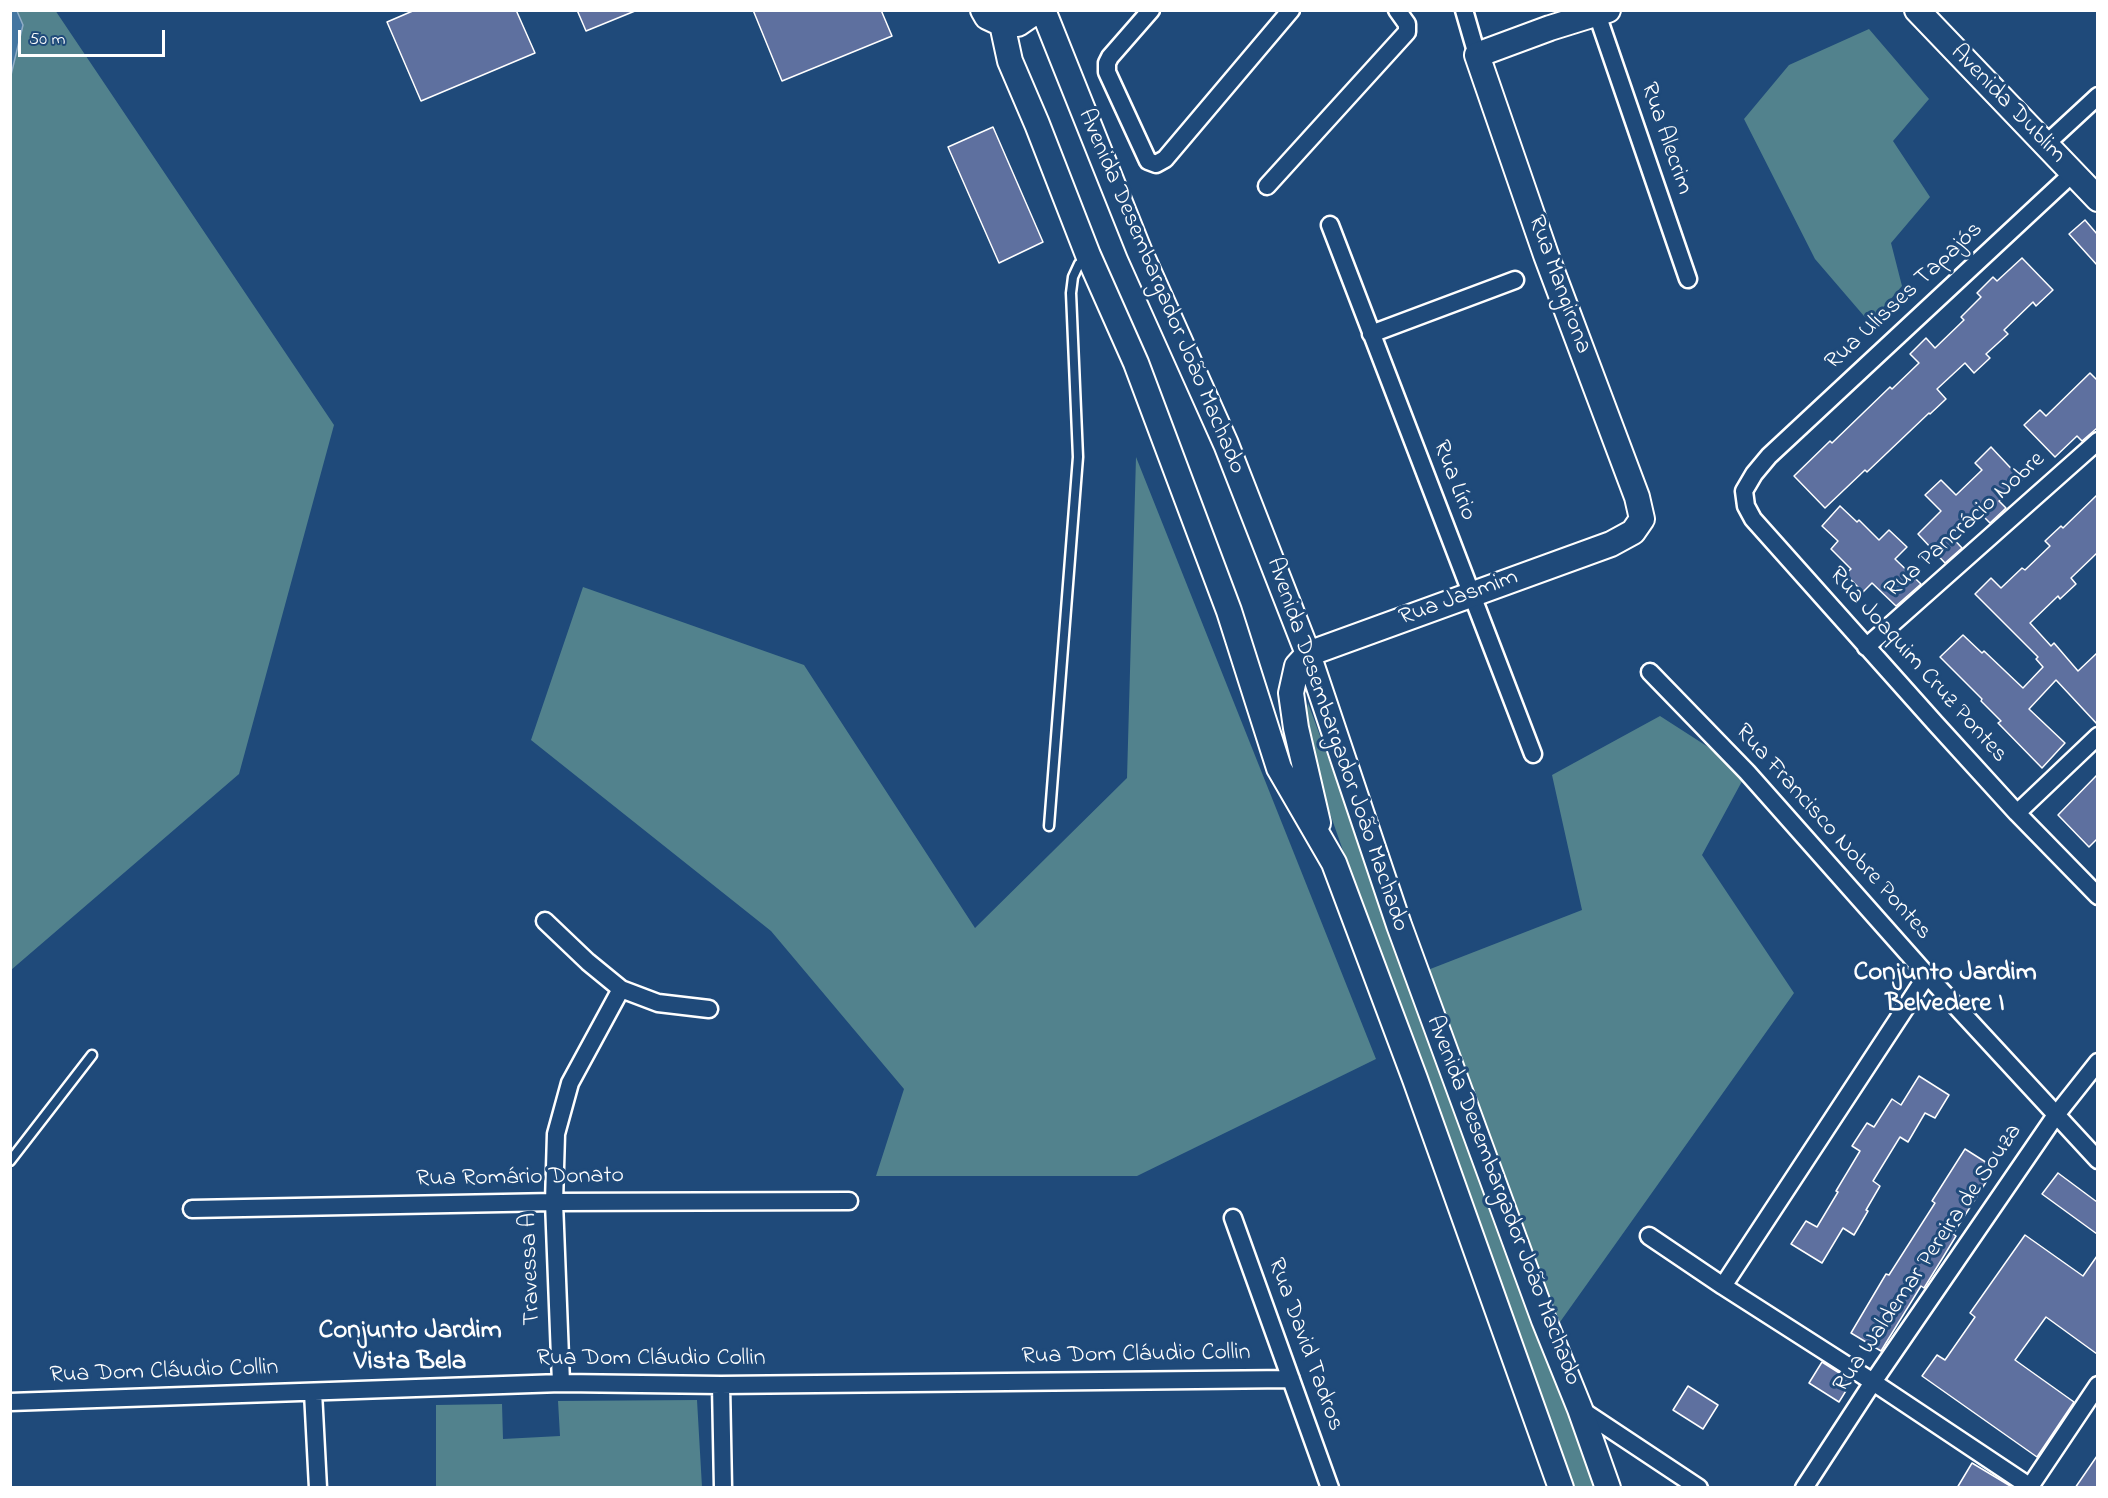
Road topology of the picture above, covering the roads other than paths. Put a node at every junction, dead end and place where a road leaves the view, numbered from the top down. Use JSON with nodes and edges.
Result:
{"nodes":[{"id":1,"x":1034,"y":10,"type":"edge"},
{"id":2,"x":1043,"y":10,"type":"edge"},
{"id":3,"x":1151,"y":10,"type":"edge"},
{"id":4,"x":1292,"y":10,"type":"edge"},
{"id":5,"x":1397,"y":10,"type":"edge"},
{"id":6,"x":1464,"y":10,"type":"edge"},
{"id":7,"x":1917,"y":10,"type":"edge"},
{"id":8,"x":1603,"y":12,"type":"edge"},
{"id":9,"x":993,"y":17,"type":"edge"},
{"id":10,"x":1477,"y":55,"type":"junction"},
{"id":11,"x":2097,"y":96,"type":"edge"},
{"id":12,"x":2045,"y":145,"type":"junction"},
{"id":13,"x":2073,"y":173,"type":"junction"},
{"id":14,"x":1267,"y":186,"type":"dead end"},
{"id":15,"x":2097,"y":199,"type":"edge"},
{"id":16,"x":1330,"y":225,"type":"dead end"},
{"id":17,"x":1088,"y":255,"type":"junction"},
{"id":18,"x":1688,"y":279,"type":"dead end"},
{"id":19,"x":1515,"y":280,"type":"dead end"},
{"id":20,"x":1371,"y":334,"type":"junction"},
{"id":21,"x":2097,"y":441,"type":"edge"},
{"id":22,"x":1769,"y":456,"type":"joint"},
{"id":23,"x":1611,"y":544,"type":"joint"},
{"id":24,"x":1472,"y":595,"type":"junction"},
{"id":25,"x":1866,"y":647,"type":"junction"},
{"id":26,"x":1308,"y":654,"type":"junction"},
{"id":27,"x":1650,"y":672,"type":"dead end"},
{"id":28,"x":2097,"y":736,"type":"edge"},
{"id":29,"x":1533,"y":754,"type":"dead end"},
{"id":30,"x":2017,"y":813,"type":"junction"},
{"id":31,"x":1049,"y":826,"type":"dead end"},
{"id":32,"x":1320,"y":836,"type":"junction"},
{"id":33,"x":2097,"y":896,"type":"edge"},
{"id":34,"x":545,"y":921,"type":"dead end"},
{"id":35,"x":1927,"y":975,"type":"junction"},
{"id":36,"x":621,"y":989,"type":"junction"},
{"id":37,"x":709,"y":1009,"type":"dead end"},
{"id":38,"x":92,"y":1055,"type":"dead end"},
{"id":39,"x":2097,"y":1062,"type":"edge"},
{"id":40,"x":2056,"y":1115,"type":"junction"},
{"id":41,"x":2097,"y":1160,"type":"edge"},
{"id":42,"x":10,"y":1161,"type":"edge"},
{"id":43,"x":849,"y":1201,"type":"dead end"},
{"id":44,"x":554,"y":1202,"type":"junction"},
{"id":45,"x":192,"y":1209,"type":"dead end"},
{"id":46,"x":1233,"y":1218,"type":"dead end"},
{"id":47,"x":1649,"y":1236,"type":"dead end"},
{"id":48,"x":1723,"y":1286,"type":"junction"},
{"id":49,"x":1291,"y":1378,"type":"junction"},
{"id":50,"x":1873,"y":1382,"type":"junction"},
{"id":51,"x":561,"y":1383,"type":"junction"},
{"id":52,"x":721,"y":1385,"type":"junction"},
{"id":53,"x":2097,"y":1385,"type":"edge"},
{"id":54,"x":313,"y":1392,"type":"junction"},
{"id":55,"x":10,"y":1402,"type":"edge"},
{"id":56,"x":1580,"y":1409,"type":"junction"},
{"id":57,"x":2030,"y":1487,"type":"edge"},
{"id":58,"x":318,"y":1488,"type":"edge"},
{"id":59,"x":723,"y":1488,"type":"edge"},
{"id":60,"x":1330,"y":1488,"type":"edge"},
{"id":61,"x":1561,"y":1488,"type":"edge"},
{"id":62,"x":1608,"y":1488,"type":"edge"},
{"id":63,"x":1700,"y":1488,"type":"edge"},
{"id":64,"x":1804,"y":1488,"type":"edge"}],
"edges":[{"from":1,"to":9,"type":"street"},
{"from":2,"to":26,"type":"street","name":"Avenida Desembargador João Machado"},
{"from":3,"to":4,"type":"street"},
{"from":5,"to":14,"type":"street"},
{"from":6,"to":10,"type":"street","name":"Rua Mangirona"},
{"from":7,"to":12,"type":"street","name":"Avenida Dublim"},
{"from":8,"to":10,"type":"street"},
{"from":8,"to":18,"type":"street","name":"Rua Alecrim"},
{"from":9,"to":17,"type":"street","name":"Avenida Desembargador João Machado"},
{"from":10,"to":23,"type":"street","name":"Rua Mangirona"},
{"from":11,"to":12,"type":"street"},
{"from":12,"to":13,"type":"street","name":"Avenida Dublim"},
{"from":13,"to":15,"type":"street","name":"Avenida Dublim"},
{"from":13,"to":22,"type":"street","name":"Rua Ulisses Tapajós"},
{"from":16,"to":20,"type":"street","name":"Rua Lírio"},
{"from":17,"to":31,"type":"lane"},
{"from":17,"to":32,"type":"street","name":"Avenida Desembargador João Machado"},
{"from":19,"to":20,"type":"street"},
{"from":20,"to":24,"type":"street","name":"Rua Lírio"},
{"from":21,"to":25,"type":"street","name":"Rua Pancrácio Nobre"},
{"from":22,"to":25,"type":"street","name":"Rua Joaquim Cruz Pontes"},
{"from":23,"to":24,"type":"street","name":"Rua Jasmim"},
{"from":24,"to":26,"type":"street","name":"Rua Jasmim"},
{"from":24,"to":29,"type":"street","name":"Rua Lírio"},
{"from":25,"to":30,"type":"street","name":"Rua Joaquim Cruz Pontes"},
{"from":26,"to":32,"type":"street"},
{"from":26,"to":56,"type":"street","name":"Avenida Desembargador João Machado"},
{"from":27,"to":35,"type":"street","name":"Rua Francisco Nobre Pontes"},
{"from":28,"to":30,"type":"street"},
{"from":30,"to":33,"type":"street","name":"Rua Joaquim Cruz Pontes"},
{"from":32,"to":61,"type":"street","name":"Avenida Desembargador João Machado"},
{"from":34,"to":36,"type":"street"},
{"from":35,"to":40,"type":"street","name":"Rua Francisco Nobre Pontes"},
{"from":35,"to":48,"type":"street"},
{"from":36,"to":37,"type":"street"},
{"from":36,"to":44,"type":"street","name":"Travessa A"},
{"from":38,"to":42,"type":"lane"},
{"from":39,"to":40,"type":"street","name":"Rua Waldemar Pereira de Souza"},
{"from":40,"to":41,"type":"street","name":"Rua Francisco Nobre Pontes"},
{"from":40,"to":50,"type":"street","name":"Rua Waldemar Pereira de Souza"},
{"from":43,"to":44,"type":"street","name":"Rua Romário Donato"},
{"from":44,"to":45,"type":"street","name":"Rua Romário Donato"},
{"from":44,"to":51,"type":"street","name":"Travessa A"},
{"from":46,"to":49,"type":"street","name":"Rua David Tadros"},
{"from":47,"to":48,"type":"street"},
{"from":48,"to":50,"type":"street"},
{"from":49,"to":52,"type":"street","name":"Rua Dom Cláudio Collin"},
{"from":49,"to":60,"type":"street","name":"Rua David Tadros"},
{"from":50,"to":57,"type":"street"},
{"from":50,"to":64,"type":"street","name":"Rua Waldemar Pereira de Souza"},
{"from":51,"to":52,"type":"street","name":"Rua Dom Cláudio Collin"},
{"from":51,"to":54,"type":"street","name":"Rua Dom Cláudio Collin"},
{"from":52,"to":59,"type":"street"},
{"from":53,"to":57,"type":"street"},
{"from":54,"to":55,"type":"street","name":"Rua Dom Cláudio Collin"},
{"from":54,"to":58,"type":"street"},
{"from":56,"to":62,"type":"street","name":"Avenida Desembargador João Machado"},
{"from":56,"to":63,"type":"street"}]}
